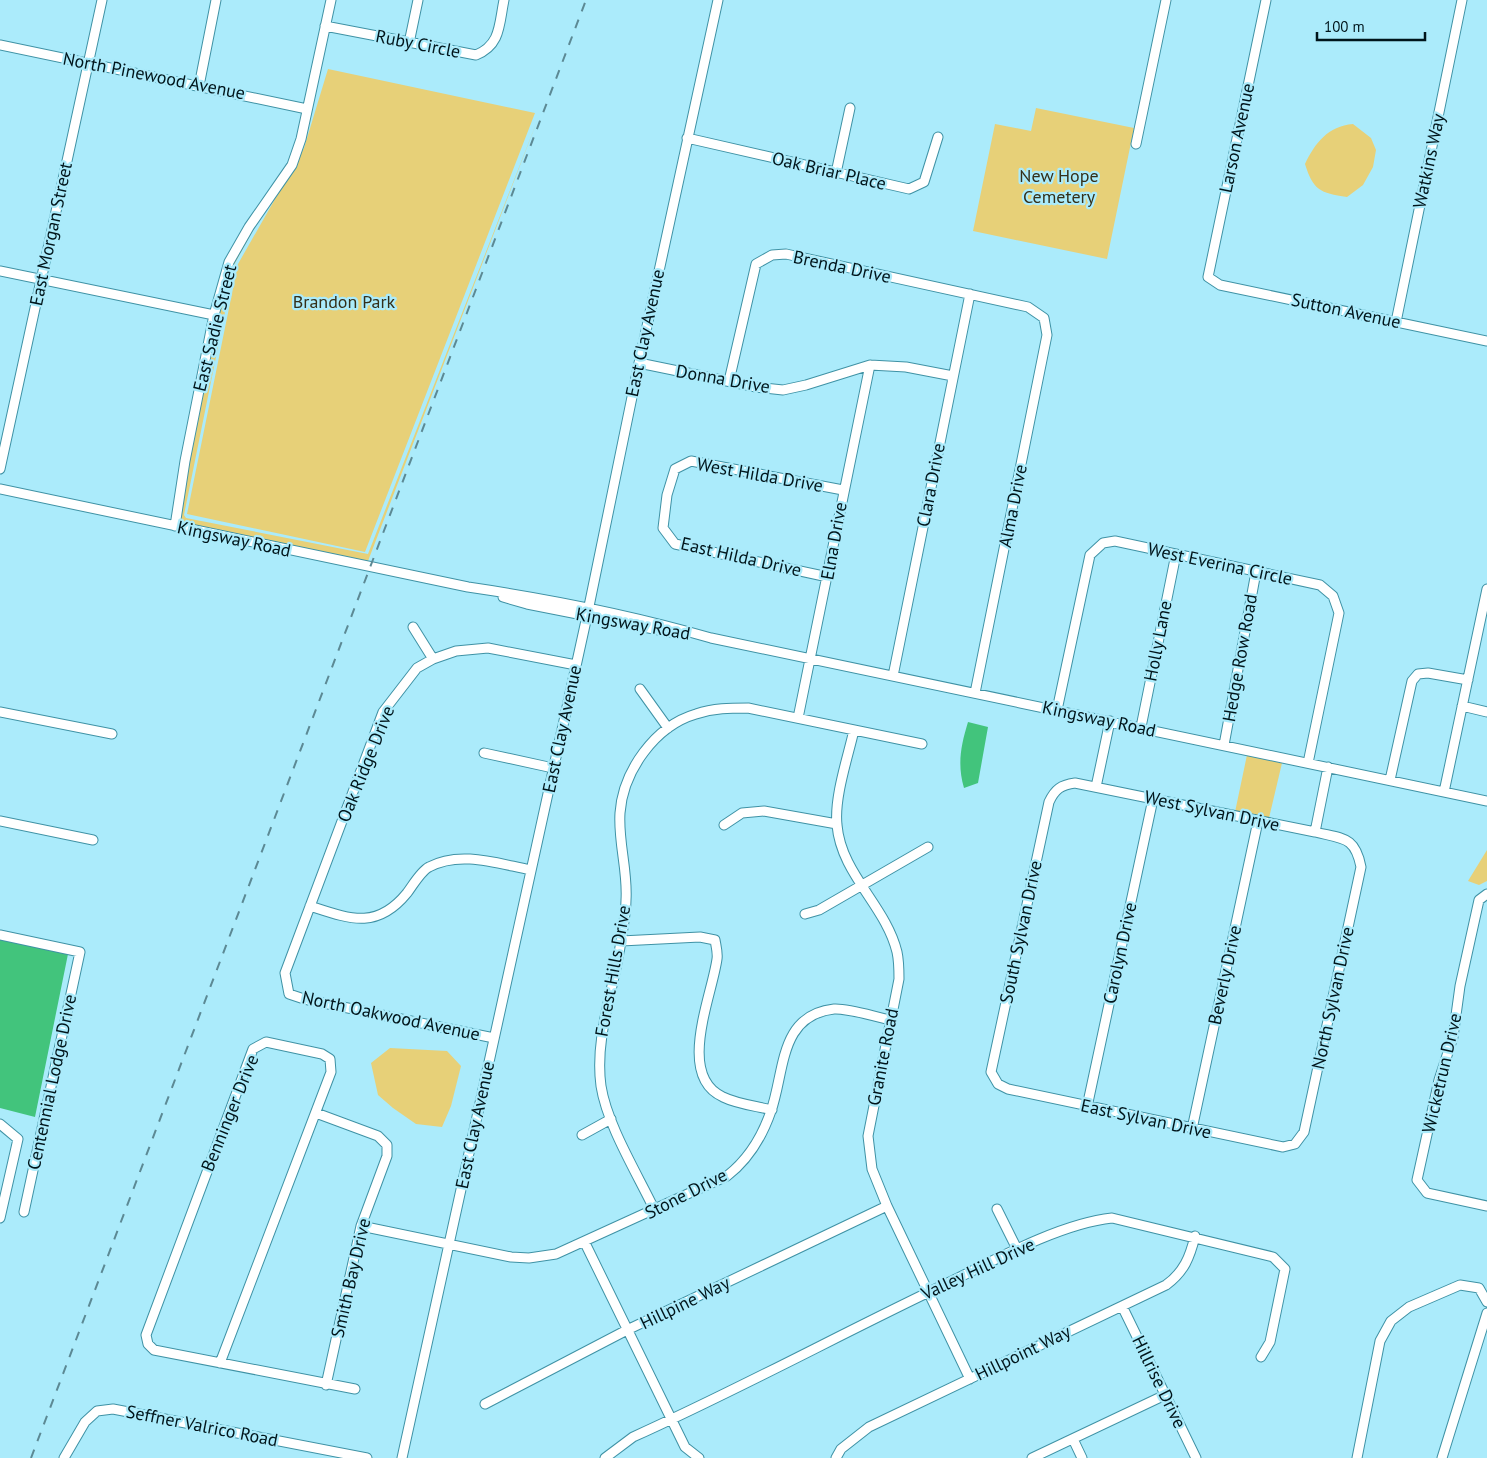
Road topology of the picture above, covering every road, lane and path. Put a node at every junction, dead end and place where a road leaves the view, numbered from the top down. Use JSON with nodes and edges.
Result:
{"nodes":[{"id":1,"x":102,"y":0,"type":"edge"},
{"id":2,"x":216,"y":0,"type":"edge"},
{"id":3,"x":330,"y":0,"type":"edge"},
{"id":4,"x":418,"y":0,"type":"edge"},
{"id":5,"x":504,"y":0,"type":"edge"},
{"id":6,"x":718,"y":0,"type":"edge"},
{"id":7,"x":1166,"y":0,"type":"edge"},
{"id":8,"x":1266,"y":0,"type":"edge"},
{"id":9,"x":1462,"y":0,"type":"edge"},
{"id":10,"x":325,"y":26,"type":"junction"},
{"id":11,"x":409,"y":43,"type":"junction"},
{"id":12,"x":0,"y":45,"type":"edge"},
{"id":13,"x":88,"y":63,"type":"junction"},
{"id":14,"x":199,"y":86,"type":"junction"},
{"id":15,"x":850,"y":108,"type":"dead end"},
{"id":16,"x":307,"y":109,"type":"junction"},
{"id":17,"x":938,"y":137,"type":"dead end"},
{"id":18,"x":687,"y":138,"type":"junction"},
{"id":19,"x":1136,"y":144,"type":"dead end"},
{"id":20,"x":836,"y":172,"type":"junction"},
{"id":21,"x":0,"y":271,"type":"edge"},
{"id":22,"x":1208,"y":277,"type":"joint"},
{"id":23,"x":40,"y":280,"type":"junction"},
{"id":24,"x":970,"y":294,"type":"junction"},
{"id":25,"x":214,"y":315,"type":"junction"},
{"id":26,"x":1044,"y":318,"type":"joint"},
{"id":27,"x":1396,"y":322,"type":"junction"},
{"id":28,"x":1487,"y":341,"type":"edge"},
{"id":29,"x":639,"y":363,"type":"junction"},
{"id":30,"x":870,"y":365,"type":"junction"},
{"id":31,"x":953,"y":376,"type":"junction"},
{"id":32,"x":729,"y":381,"type":"junction"},
{"id":33,"x":0,"y":469,"type":"edge"},
{"id":34,"x":0,"y":489,"type":"edge"},
{"id":35,"x":843,"y":490,"type":"junction"},
{"id":36,"x":667,"y":495,"type":"joint"},
{"id":37,"x":175,"y":526,"type":"junction"},
{"id":38,"x":1176,"y":554,"type":"junction"},
{"id":39,"x":1256,"y":572,"type":"junction"},
{"id":40,"x":828,"y":577,"type":"junction"},
{"id":41,"x":1487,"y":589,"type":"edge"},
{"id":42,"x":588,"y":612,"type":"junction"},
{"id":43,"x":1484,"y":621,"type":"edge"},
{"id":44,"x":413,"y":626,"type":"dead end"},
{"id":45,"x":433,"y":659,"type":"junction"},
{"id":46,"x":810,"y":659,"type":"junction"},
{"id":47,"x":576,"y":665,"type":"junction"},
{"id":48,"x":893,"y":676,"type":"junction"},
{"id":49,"x":1468,"y":680,"type":"junction"},
{"id":50,"x":640,"y":690,"type":"dead end"},
{"id":51,"x":975,"y":693,"type":"junction"},
{"id":52,"x":1462,"y":706,"type":"junction"},
{"id":53,"x":1057,"y":710,"type":"junction"},
{"id":54,"x":0,"y":712,"type":"edge"},
{"id":55,"x":1487,"y":712,"type":"edge"},
{"id":56,"x":798,"y":718,"type":"junction"},
{"id":57,"x":1110,"y":721,"type":"junction"},
{"id":58,"x":1141,"y":727,"type":"junction"},
{"id":59,"x":668,"y":728,"type":"junction"},
{"id":60,"x":854,"y":730,"type":"junction"},
{"id":61,"x":112,"y":734,"type":"dead end"},
{"id":62,"x":922,"y":744,"type":"dead end"},
{"id":63,"x":1224,"y":745,"type":"junction"},
{"id":64,"x":484,"y":753,"type":"dead end"},
{"id":65,"x":1308,"y":763,"type":"junction"},
{"id":66,"x":1328,"y":767,"type":"junction"},
{"id":67,"x":553,"y":768,"type":"junction"},
{"id":68,"x":1390,"y":780,"type":"junction"},
{"id":69,"x":1063,"y":784,"type":"joint"},
{"id":70,"x":1096,"y":787,"type":"junction"},
{"id":71,"x":1444,"y":792,"type":"junction"},
{"id":72,"x":1153,"y":799,"type":"junction"},
{"id":73,"x":1487,"y":801,"type":"edge"},
{"id":74,"x":0,"y":821,"type":"edge"},
{"id":75,"x":1258,"y":821,"type":"junction"},
{"id":76,"x":837,"y":824,"type":"junction"},
{"id":77,"x":724,"y":825,"type":"dead end"},
{"id":78,"x":1315,"y":832,"type":"junction"},
{"id":79,"x":93,"y":840,"type":"dead end"},
{"id":80,"x":928,"y":846,"type":"dead end"},
{"id":81,"x":1358,"y":850,"type":"joint"},
{"id":82,"x":531,"y":870,"type":"junction"},
{"id":83,"x":861,"y":886,"type":"junction"},
{"id":84,"x":1487,"y":894,"type":"edge"},
{"id":85,"x":310,"y":906,"type":"junction"},
{"id":86,"x":805,"y":914,"type":"dead end"},
{"id":87,"x":0,"y":935,"type":"edge"},
{"id":88,"x":621,"y":942,"type":"junction"},
{"id":89,"x":289,"y":994,"type":"joint"},
{"id":90,"x":891,"y":1020,"type":"junction"},
{"id":91,"x":494,"y":1038,"type":"junction"},
{"id":92,"x":998,"y":1084,"type":"joint"},
{"id":93,"x":1087,"y":1107,"type":"junction"},
{"id":94,"x":772,"y":1110,"type":"junction"},
{"id":95,"x":316,"y":1113,"type":"junction"},
{"id":96,"x":611,"y":1119,"type":"junction"},
{"id":97,"x":0,"y":1124,"type":"edge"},
{"id":98,"x":1192,"y":1129,"type":"junction"},
{"id":99,"x":582,"y":1135,"type":"dead end"},
{"id":100,"x":1295,"y":1144,"type":"joint"},
{"id":101,"x":886,"y":1206,"type":"junction"},
{"id":102,"x":1487,"y":1206,"type":"edge"},
{"id":103,"x":997,"y":1209,"type":"dead end"},
{"id":104,"x":655,"y":1211,"type":"junction"},
{"id":105,"x":24,"y":1212,"type":"dead end"},
{"id":106,"x":0,"y":1218,"type":"edge"},
{"id":107,"x":361,"y":1226,"type":"junction"},
{"id":108,"x":1195,"y":1236,"type":"junction"},
{"id":109,"x":584,"y":1243,"type":"junction"},
{"id":110,"x":448,"y":1245,"type":"junction"},
{"id":111,"x":1017,"y":1249,"type":"junction"},
{"id":112,"x":929,"y":1292,"type":"junction"},
{"id":113,"x":1487,"y":1302,"type":"edge"},
{"id":114,"x":1122,"y":1306,"type":"junction"},
{"id":115,"x":1487,"y":1313,"type":"edge"},
{"id":116,"x":627,"y":1330,"type":"junction"},
{"id":117,"x":1261,"y":1356,"type":"dead end"},
{"id":118,"x":220,"y":1363,"type":"junction"},
{"id":119,"x":970,"y":1379,"type":"junction"},
{"id":120,"x":326,"y":1385,"type":"junction"},
{"id":121,"x":355,"y":1389,"type":"dead end"},
{"id":122,"x":1165,"y":1394,"type":"junction"},
{"id":123,"x":485,"y":1404,"type":"dead end"},
{"id":124,"x":671,"y":1420,"type":"junction"},
{"id":125,"x":1073,"y":1439,"type":"junction"},
{"id":126,"x":64,"y":1458,"type":"edge"},
{"id":127,"x":367,"y":1458,"type":"edge"},
{"id":128,"x":402,"y":1458,"type":"edge"},
{"id":129,"x":605,"y":1458,"type":"edge"},
{"id":130,"x":699,"y":1458,"type":"edge"},
{"id":131,"x":836,"y":1458,"type":"edge"},
{"id":132,"x":1032,"y":1458,"type":"edge"},
{"id":133,"x":1082,"y":1458,"type":"edge"},
{"id":134,"x":1196,"y":1458,"type":"edge"},
{"id":135,"x":1357,"y":1458,"type":"edge"},
{"id":136,"x":1442,"y":1458,"type":"edge"}],
"edges":[{"from":1,"to":13,"type":"street","name":"East Morgan Street"},
{"from":2,"to":14,"type":"street"},
{"from":3,"to":10,"type":"street","name":"East Sadie Street"},
{"from":4,"to":11,"type":"street"},
{"from":5,"to":11,"type":"street","name":"Ruby Circle"},
{"from":6,"to":18,"type":"street","name":"East Clay Avenue"},
{"from":7,"to":19,"type":"street"},
{"from":8,"to":22,"type":"street","name":"Larson Avenue"},
{"from":9,"to":27,"type":"street","name":"Watkins Way"},
{"from":10,"to":11,"type":"street","name":"Ruby Circle"},
{"from":10,"to":16,"type":"street","name":"East Sadie Street"},
{"from":12,"to":13,"type":"street","name":"North Pinewood Avenue"},
{"from":13,"to":14,"type":"street","name":"North Pinewood Avenue"},
{"from":13,"to":23,"type":"street","name":"East Morgan Street"},
{"from":14,"to":16,"type":"street","name":"North Pinewood Avenue"},
{"from":15,"to":20,"type":"street"},
{"from":16,"to":25,"type":"street","name":"East Sadie Street"},
{"from":17,"to":20,"type":"street","name":"Oak Briar Place"},
{"from":18,"to":20,"type":"street","name":"Oak Briar Place"},
{"from":18,"to":29,"type":"street","name":"East Clay Avenue"},
{"from":21,"to":23,"type":"street"},
{"from":22,"to":27,"type":"street","name":"Sutton Avenue"},
{"from":23,"to":25,"type":"street"},
{"from":23,"to":33,"type":"street","name":"East Morgan Street"},
{"from":24,"to":26,"type":"street","name":"Brenda Drive"},
{"from":24,"to":31,"type":"street","name":"Clara Drive"},
{"from":24,"to":32,"type":"street","name":"Brenda Drive"},
{"from":25,"to":37,"type":"street","name":"East Sadie Street"},
{"from":26,"to":51,"type":"street","name":"Alma Drive"},
{"from":27,"to":28,"type":"street","name":"Sutton Avenue"},
{"from":29,"to":32,"type":"street","name":"Donna Drive"},
{"from":29,"to":42,"type":"street","name":"East Clay Avenue"},
{"from":30,"to":31,"type":"street","name":"Donna Drive"},
{"from":30,"to":32,"type":"street","name":"Donna Drive"},
{"from":30,"to":35,"type":"street","name":"Elna Drive"},
{"from":31,"to":48,"type":"street","name":"Clara Drive"},
{"from":34,"to":37,"type":"street","name":"Kingsway Road"},
{"from":35,"to":36,"type":"street","name":"West Hilda Drive"},
{"from":35,"to":40,"type":"street","name":"Elna Drive"},
{"from":36,"to":40,"type":"street","name":"East Hilda Drive"},
{"from":37,"to":42,"type":"street","name":"Kingsway Road"},
{"from":38,"to":39,"type":"street","name":"West Everina Circle"},
{"from":38,"to":53,"type":"street","name":"West Everina Circle"},
{"from":38,"to":58,"type":"street","name":"Holly Lane"},
{"from":39,"to":63,"type":"street","name":"Hedge Row Road"},
{"from":39,"to":65,"type":"street","name":"West Everina Circle"},
{"from":40,"to":46,"type":"street","name":"Elna Drive"},
{"from":41,"to":43,"type":"street"},
{"from":42,"to":46,"type":"street","name":"Kingsway Road"},
{"from":42,"to":47,"type":"street","name":"East Clay Avenue"},
{"from":43,"to":49,"type":"street"},
{"from":44,"to":45,"type":"street"},
{"from":45,"to":47,"type":"street","name":"Oak Ridge Drive"},
{"from":45,"to":85,"type":"street","name":"Oak Ridge Drive"},
{"from":46,"to":48,"type":"street","name":"Kingsway Road"},
{"from":46,"to":56,"type":"street","name":"Elna Drive"},
{"from":47,"to":67,"type":"street","name":"East Clay Avenue"},
{"from":48,"to":51,"type":"street","name":"Kingsway Road"},
{"from":49,"to":52,"type":"street"},
{"from":49,"to":68,"type":"street"},
{"from":50,"to":59,"type":"street"},
{"from":51,"to":53,"type":"street","name":"Kingsway Road"},
{"from":52,"to":55,"type":"street"},
{"from":52,"to":71,"type":"street"},
{"from":53,"to":57,"type":"street","name":"Kingsway Road"},
{"from":54,"to":61,"type":"street"},
{"from":56,"to":59,"type":"street","name":"Forest Hills Drive"},
{"from":56,"to":60,"type":"street","name":"Forest Hills Drive"},
{"from":57,"to":58,"type":"street","name":"Kingsway Road"},
{"from":57,"to":70,"type":"street"},
{"from":58,"to":63,"type":"street","name":"Kingsway Road"},
{"from":59,"to":88,"type":"street","name":"Forest Hills Drive"},
{"from":60,"to":62,"type":"street","name":"Forest Hills Drive"},
{"from":60,"to":76,"type":"street","name":"Granite Road"},
{"from":63,"to":65,"type":"street","name":"Kingsway Road"},
{"from":64,"to":67,"type":"street"},
{"from":65,"to":66,"type":"street","name":"Kingsway Road"},
{"from":66,"to":68,"type":"street","name":"Kingsway Road"},
{"from":66,"to":78,"type":"street"},
{"from":67,"to":82,"type":"street","name":"East Clay Avenue"},
{"from":68,"to":71,"type":"street","name":"Kingsway Road"},
{"from":69,"to":70,"type":"street","name":"West Sylvan Drive"},
{"from":69,"to":92,"type":"street","name":"South Sylvan Drive"},
{"from":70,"to":72,"type":"street","name":"West Sylvan Drive"},
{"from":71,"to":73,"type":"street","name":"Kingsway Road"},
{"from":72,"to":75,"type":"street","name":"West Sylvan Drive"},
{"from":72,"to":93,"type":"street","name":"Carolyn Drive"},
{"from":74,"to":79,"type":"street"},
{"from":75,"to":78,"type":"street","name":"West Sylvan Drive"},
{"from":75,"to":98,"type":"street","name":"Beverly Drive"},
{"from":76,"to":77,"type":"street"},
{"from":76,"to":83,"type":"street","name":"Granite Road"},
{"from":78,"to":81,"type":"street","name":"West Sylvan Drive"},
{"from":80,"to":83,"type":"street"},
{"from":81,"to":100,"type":"street","name":"North Sylvan Drive"},
{"from":82,"to":85,"type":"street"},
{"from":82,"to":91,"type":"street","name":"East Clay Avenue"},
{"from":83,"to":86,"type":"street"},
{"from":83,"to":90,"type":"street","name":"Granite Road"},
{"from":84,"to":102,"type":"street","name":"Wicketrun Drive"},
{"from":85,"to":89,"type":"street","name":"Oak Ridge Drive"},
{"from":87,"to":105,"type":"street","name":"Centennial Lodge Drive"},
{"from":88,"to":94,"type":"street"},
{"from":88,"to":96,"type":"street","name":"Forest Hills Drive"},
{"from":89,"to":91,"type":"street","name":"North Oakwood Avenue"},
{"from":90,"to":94,"type":"street","name":"Stone Drive"},
{"from":90,"to":101,"type":"street","name":"Granite Road"},
{"from":91,"to":110,"type":"street","name":"East Clay Avenue"},
{"from":92,"to":93,"type":"street","name":"East Sylvan Drive"},
{"from":93,"to":98,"type":"street","name":"East Sylvan Drive"},
{"from":94,"to":104,"type":"street","name":"Stone Drive"},
{"from":95,"to":107,"type":"street","name":"Smith Bay Drive"},
{"from":95,"to":118,"type":"street","name":"Benninger Drive"},
{"from":95,"to":118,"type":"street","name":"Benninger Drive"},
{"from":96,"to":99,"type":"street"},
{"from":96,"to":104,"type":"street","name":"Forest Hills Drive"},
{"from":97,"to":106,"type":"street"},
{"from":98,"to":100,"type":"street","name":"East Sylvan Drive"},
{"from":101,"to":112,"type":"street","name":"Granite Road"},
{"from":101,"to":116,"type":"street","name":"Hillpine Way"},
{"from":103,"to":111,"type":"street"},
{"from":104,"to":109,"type":"street","name":"Stone Drive"},
{"from":107,"to":110,"type":"street","name":"Stone Drive"},
{"from":107,"to":120,"type":"street","name":"Smith Bay Drive"},
{"from":108,"to":111,"type":"street","name":"Valley Hill Drive"},
{"from":108,"to":114,"type":"street","name":"Hillpoint Way"},
{"from":108,"to":117,"type":"street","name":"Valley Hill Drive"},
{"from":109,"to":110,"type":"street","name":"Stone Drive"},
{"from":109,"to":116,"type":"street"},
{"from":110,"to":128,"type":"street","name":"East Clay Avenue"},
{"from":111,"to":112,"type":"street","name":"Valley Hill Drive"},
{"from":112,"to":119,"type":"street","name":"Granite Road"},
{"from":112,"to":124,"type":"street","name":"Valley Hill Drive"},
{"from":113,"to":135,"type":"street"},
{"from":114,"to":119,"type":"street","name":"Hillpoint Way"},
{"from":114,"to":122,"type":"street","name":"Hillrise Drive"},
{"from":115,"to":136,"type":"street"},
{"from":116,"to":123,"type":"street","name":"Hillpine Way"},
{"from":116,"to":124,"type":"street"},
{"from":118,"to":120,"type":"street"},
{"from":119,"to":131,"type":"street","name":"Hillpoint Way"},
{"from":120,"to":121,"type":"street"},
{"from":122,"to":125,"type":"street"},
{"from":122,"to":134,"type":"street","name":"Hillrise Drive"},
{"from":124,"to":129,"type":"street","name":"Valley Hill Drive"},
{"from":124,"to":130,"type":"street"},
{"from":125,"to":132,"type":"street"},
{"from":125,"to":133,"type":"street"},
{"from":126,"to":127,"type":"street","name":"Seffner Valrico Road"}]}
